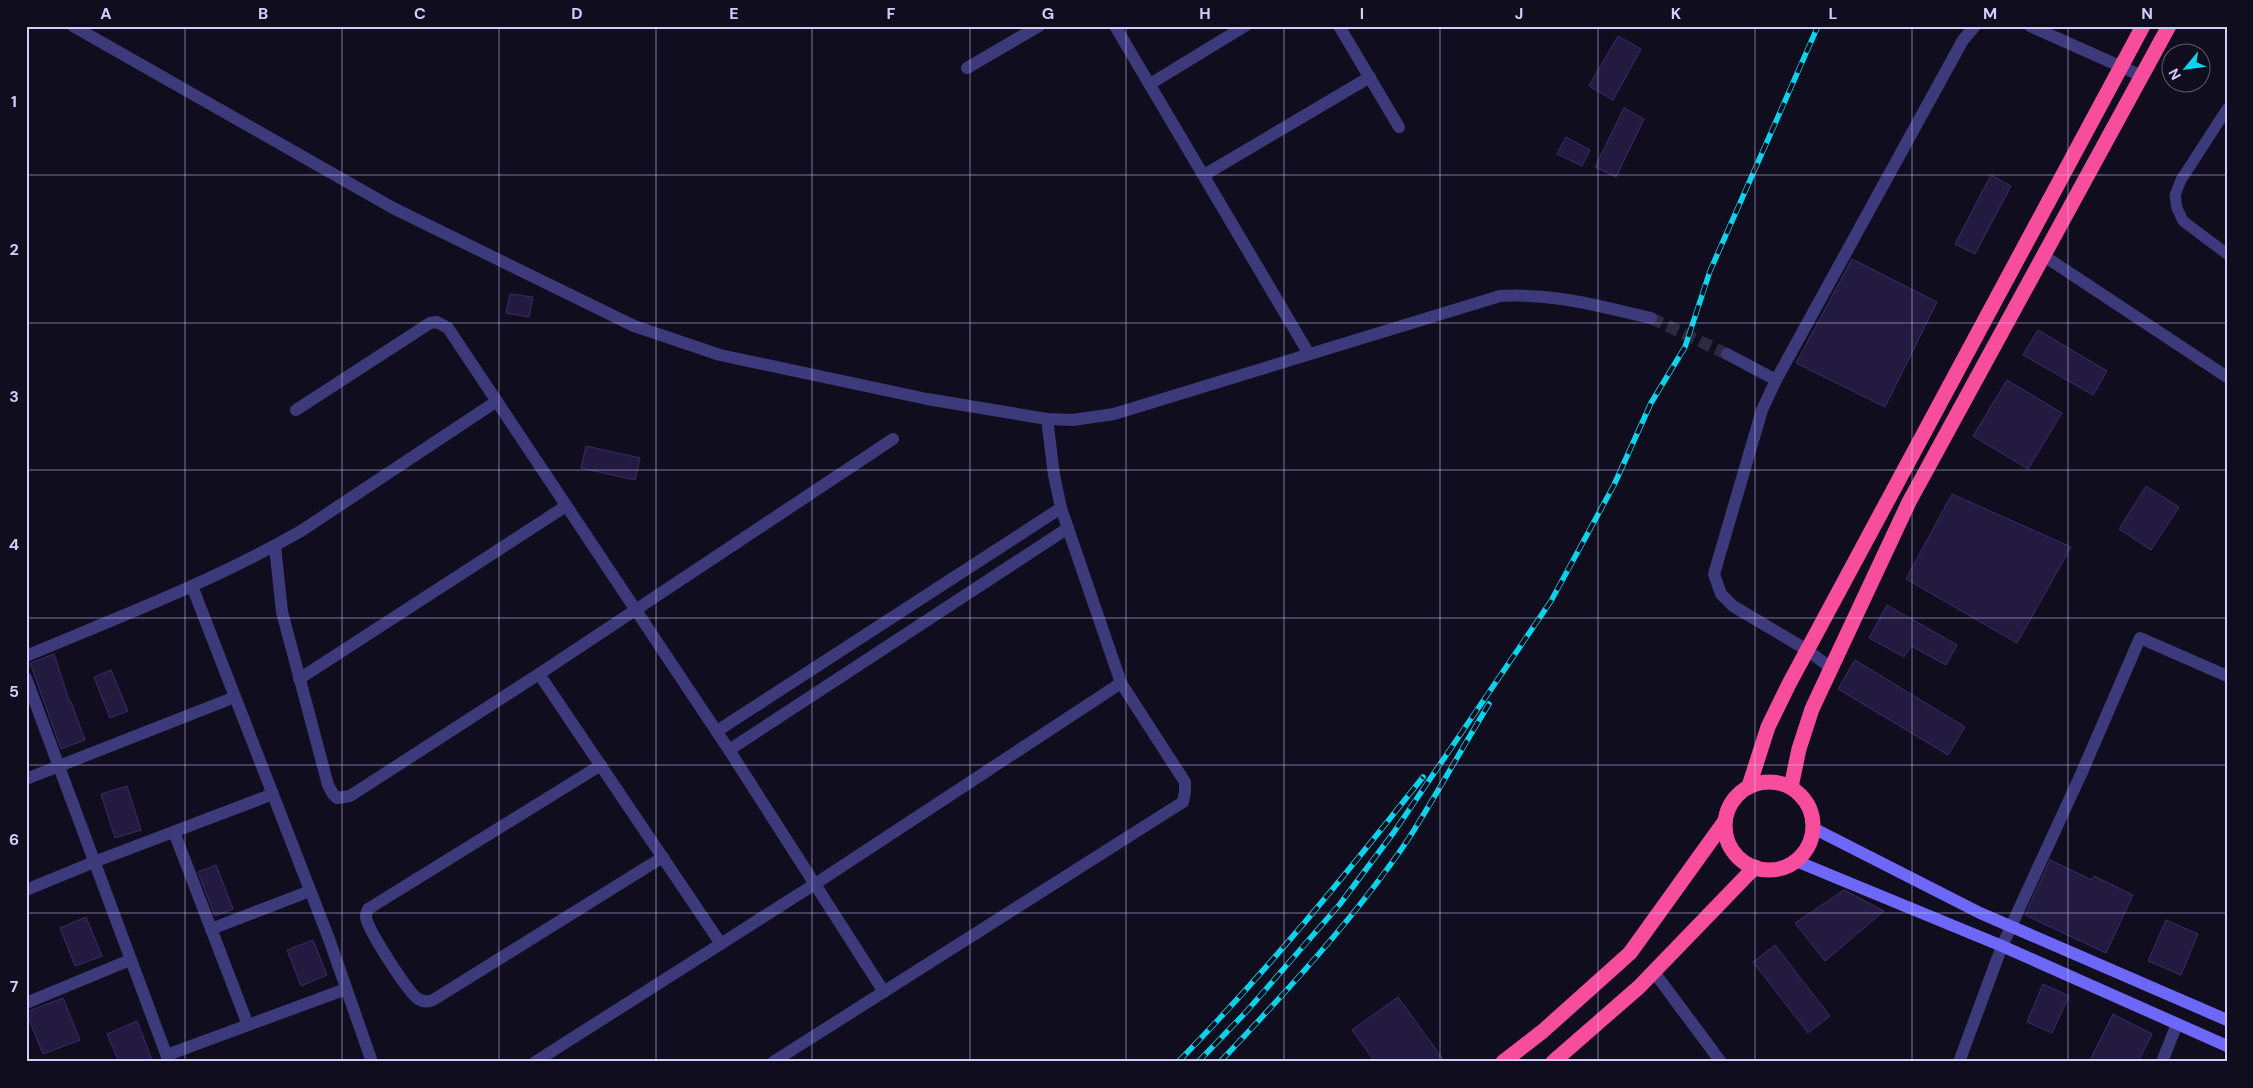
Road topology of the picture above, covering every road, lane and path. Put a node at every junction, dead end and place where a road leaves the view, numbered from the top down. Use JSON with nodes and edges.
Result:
{"nodes":[{"id":1,"x":73,"y":26,"type":"edge"},
{"id":2,"x":1039,"y":26,"type":"edge"},
{"id":3,"x":1115,"y":26,"type":"edge"},
{"id":4,"x":1245,"y":26,"type":"edge"},
{"id":5,"x":1339,"y":26,"type":"edge"},
{"id":6,"x":1975,"y":26,"type":"edge"},
{"id":7,"x":2030,"y":26,"type":"edge"},
{"id":8,"x":2142,"y":26,"type":"edge"},
{"id":9,"x":2169,"y":26,"type":"edge"},
{"id":10,"x":2122,"y":65,"type":"junction"},
{"id":11,"x":967,"y":68,"type":"dead end"},
{"id":12,"x":2142,"y":76,"type":"junction"},
{"id":13,"x":1370,"y":77,"type":"junction"},
{"id":14,"x":1150,"y":84,"type":"junction"},
{"id":15,"x":2227,"y":109,"type":"edge"},
{"id":16,"x":1399,"y":126,"type":"dead end"},
{"id":17,"x":1204,"y":175,"type":"junction"},
{"id":18,"x":2227,"y":254,"type":"edge"},
{"id":19,"x":2044,"y":256,"type":"junction"},
{"id":20,"x":1651,"y":318,"type":"tunnel mouth"},
{"id":21,"x":1309,"y":354,"type":"junction"},
{"id":22,"x":1727,"y":354,"type":"tunnel mouth"},
{"id":23,"x":2227,"y":377,"type":"edge"},
{"id":24,"x":1776,"y":380,"type":"junction"},
{"id":25,"x":497,"y":401,"type":"junction"},
{"id":26,"x":296,"y":410,"type":"dead end"},
{"id":27,"x":1046,"y":420,"type":"junction"},
{"id":28,"x":893,"y":439,"type":"dead end"},
{"id":29,"x":566,"y":506,"type":"junction"},
{"id":30,"x":1061,"y":508,"type":"junction"},
{"id":31,"x":1068,"y":528,"type":"junction"},
{"id":32,"x":275,"y":546,"type":"junction"},
{"id":33,"x":192,"y":586,"type":"junction"},
{"id":34,"x":635,"y":611,"type":"junction"},
{"id":35,"x":1807,"y":650,"type":"junction"},
{"id":36,"x":26,"y":656,"type":"edge"},
{"id":37,"x":1831,"y":668,"type":"junction"},
{"id":38,"x":539,"y":674,"type":"junction"},
{"id":39,"x":2227,"y":676,"type":"edge"},
{"id":40,"x":26,"y":678,"type":"edge"},
{"id":41,"x":299,"y":679,"type":"junction"},
{"id":42,"x":1121,"y":683,"type":"junction"},
{"id":43,"x":235,"y":697,"type":"junction"},
{"id":44,"x":716,"y":731,"type":"junction"},
{"id":45,"x":729,"y":750,"type":"junction"},
{"id":46,"x":600,"y":765,"type":"junction"},
{"id":47,"x":59,"y":766,"type":"junction"},
{"id":48,"x":26,"y":779,"type":"edge"},
{"id":49,"x":1748,"y":786,"type":"junction"},
{"id":50,"x":1791,"y":787,"type":"junction"},
{"id":51,"x":273,"y":794,"type":"junction"},
{"id":52,"x":1725,"y":822,"type":"junction"},
{"id":53,"x":1813,"y":828,"type":"junction"},
{"id":54,"x":174,"y":832,"type":"junction"},
{"id":55,"x":663,"y":857,"type":"junction"},
{"id":56,"x":1796,"y":861,"type":"junction"},
{"id":57,"x":94,"y":862,"type":"junction"},
{"id":58,"x":1755,"y":868,"type":"junction"},
{"id":59,"x":814,"y":884,"type":"junction"},
{"id":60,"x":26,"y":890,"type":"edge"},
{"id":61,"x":310,"y":891,"type":"junction"},
{"id":62,"x":2011,"y":927,"type":"junction"},
{"id":63,"x":211,"y":929,"type":"junction"},
{"id":64,"x":721,"y":944,"type":"junction"},
{"id":65,"x":2002,"y":946,"type":"junction"},
{"id":66,"x":130,"y":960,"type":"junction"},
{"id":67,"x":1654,"y":972,"type":"junction"},
{"id":68,"x":346,"y":989,"type":"junction"},
{"id":69,"x":884,"y":992,"type":"junction"},
{"id":70,"x":26,"y":1003,"type":"edge"},
{"id":71,"x":2227,"y":1020,"type":"edge"},
{"id":72,"x":2177,"y":1024,"type":"junction"},
{"id":73,"x":248,"y":1025,"type":"junction"},
{"id":74,"x":2227,"y":1046,"type":"edge"},
{"id":75,"x":168,"y":1058,"type":"edge"},
{"id":76,"x":1559,"y":1060,"type":"edge"},
{"id":77,"x":372,"y":1062,"type":"edge"},
{"id":78,"x":535,"y":1062,"type":"edge"},
{"id":79,"x":773,"y":1062,"type":"edge"},
{"id":80,"x":1503,"y":1062,"type":"edge"},
{"id":81,"x":1721,"y":1062,"type":"edge"},
{"id":82,"x":1959,"y":1062,"type":"edge"},
{"id":83,"x":2162,"y":1062,"type":"edge"}],
"edges":[{"from":1,"to":27,"type":"street"},
{"from":2,"to":11,"type":"street"},
{"from":3,"to":14,"type":"street"},
{"from":4,"to":14,"type":"street"},
{"from":5,"to":13,"type":"street"},
{"from":6,"to":24,"type":"street"},
{"from":7,"to":10,"type":"street"},
{"from":8,"to":10,"type":"highway"},
{"from":9,"to":12,"type":"highway"},
{"from":10,"to":12,"type":"street"},
{"from":10,"to":35,"type":"highway"},
{"from":12,"to":19,"type":"highway"},
{"from":13,"to":16,"type":"street"},
{"from":13,"to":17,"type":"street"},
{"from":14,"to":17,"type":"street"},
{"from":15,"to":18,"type":"lane"},
{"from":17,"to":21,"type":"street"},
{"from":19,"to":23,"type":"street"},
{"from":19,"to":37,"type":"highway"},
{"from":20,"to":21,"type":"street"},
{"from":21,"to":27,"type":"street"},
{"from":22,"to":24,"type":"street"},
{"from":24,"to":35,"type":"street"},
{"from":25,"to":26,"type":"street"},
{"from":25,"to":29,"type":"street"},
{"from":25,"to":32,"type":"street"},
{"from":27,"to":30,"type":"street"},
{"from":28,"to":34,"type":"street"},
{"from":29,"to":34,"type":"street"},
{"from":29,"to":41,"type":"street"},
{"from":30,"to":31,"type":"street"},
{"from":30,"to":44,"type":"street"},
{"from":31,"to":42,"type":"street"},
{"from":31,"to":45,"type":"street"},
{"from":32,"to":33,"type":"street"},
{"from":32,"to":41,"type":"street"},
{"from":33,"to":36,"type":"street"},
{"from":33,"to":43,"type":"street"},
{"from":34,"to":38,"type":"street"},
{"from":34,"to":44,"type":"street"},
{"from":35,"to":37,"type":"street"},
{"from":35,"to":49,"type":"highway"},
{"from":37,"to":50,"type":"highway"},
{"from":38,"to":41,"type":"street"},
{"from":38,"to":46,"type":"street"},
{"from":39,"to":62,"type":"street"},
{"from":40,"to":47,"type":"street"},
{"from":42,"to":59,"type":"street"},
{"from":42,"to":69,"type":"street"},
{"from":43,"to":47,"type":"street"},
{"from":43,"to":51,"type":"street"},
{"from":44,"to":45,"type":"street"},
{"from":45,"to":59,"type":"street"},
{"from":46,"to":55,"type":"street"},
{"from":46,"to":55,"type":"street"},
{"from":47,"to":48,"type":"street"},
{"from":47,"to":57,"type":"street"},
{"from":49,"to":50,"type":"highway"},
{"from":49,"to":52,"type":"highway"},
{"from":50,"to":53,"type":"highway"},
{"from":51,"to":54,"type":"street"},
{"from":51,"to":61,"type":"street"},
{"from":52,"to":58,"type":"highway"},
{"from":52,"to":80,"type":"highway"},
{"from":53,"to":56,"type":"highway"},
{"from":53,"to":62,"type":"street"},
{"from":54,"to":57,"type":"street"},
{"from":54,"to":63,"type":"street"},
{"from":55,"to":64,"type":"street"},
{"from":56,"to":58,"type":"highway"},
{"from":56,"to":65,"type":"street"},
{"from":57,"to":60,"type":"street"},
{"from":57,"to":66,"type":"street"},
{"from":58,"to":67,"type":"highway"},
{"from":59,"to":64,"type":"street"},
{"from":59,"to":69,"type":"street"},
{"from":61,"to":63,"type":"street"},
{"from":61,"to":68,"type":"street"},
{"from":62,"to":65,"type":"street"},
{"from":62,"to":71,"type":"street"},
{"from":63,"to":73,"type":"street"},
{"from":64,"to":78,"type":"street"},
{"from":65,"to":72,"type":"street"},
{"from":65,"to":82,"type":"street"},
{"from":66,"to":70,"type":"street"},
{"from":66,"to":75,"type":"street"},
{"from":67,"to":76,"type":"highway"},
{"from":67,"to":81,"type":"street"},
{"from":68,"to":73,"type":"street"},
{"from":68,"to":77,"type":"street"},
{"from":69,"to":79,"type":"street"},
{"from":72,"to":74,"type":"street"},
{"from":72,"to":83,"type":"street"},
{"from":73,"to":75,"type":"street"}]}
